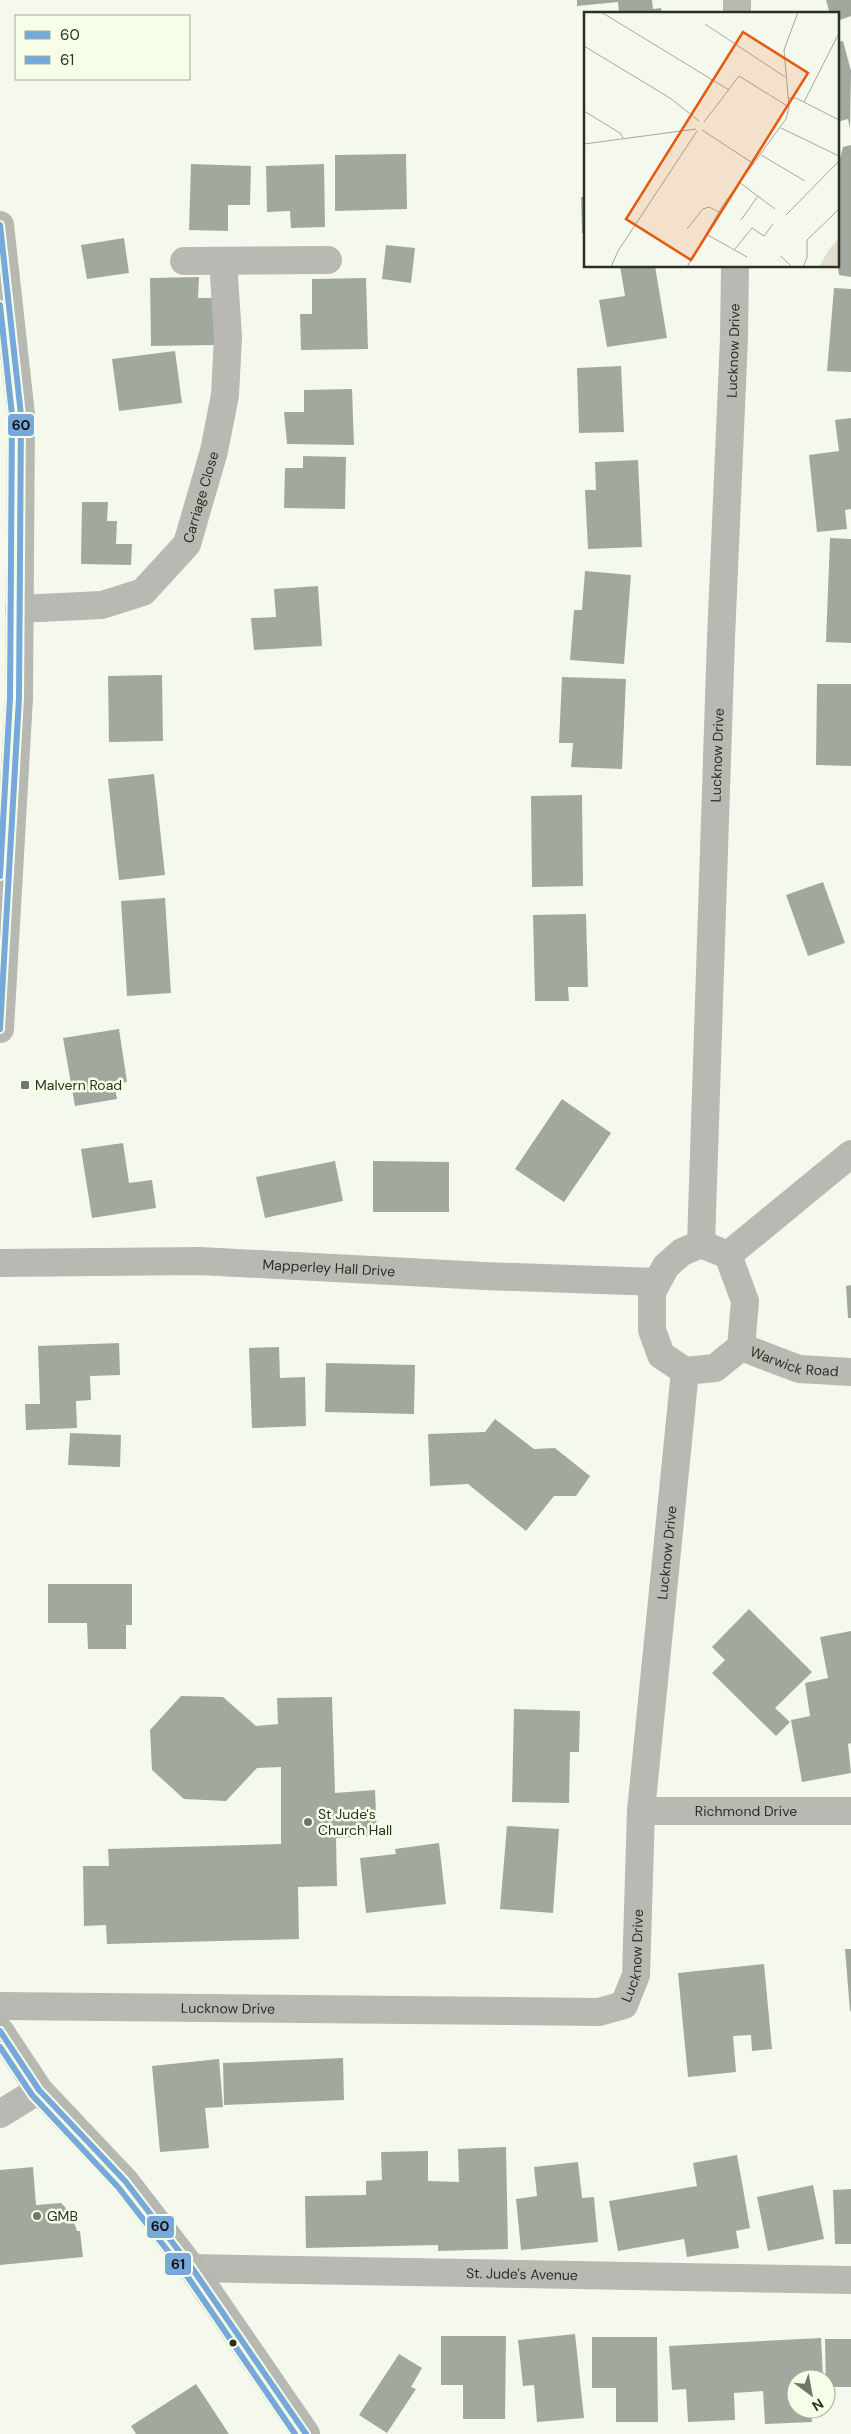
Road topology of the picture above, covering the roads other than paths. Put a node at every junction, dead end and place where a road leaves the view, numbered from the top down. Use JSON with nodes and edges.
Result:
{"nodes":[{"id":1,"x":0,"y":225,"type":"edge"},
{"id":2,"x":328,"y":260,"type":"dead end"},
{"id":3,"x":184,"y":261,"type":"dead end"},
{"id":4,"x":223,"y":261,"type":"junction"},
{"id":5,"x":735,"y":268,"type":"edge"},
{"id":6,"x":7,"y":328,"type":"edge"},
{"id":7,"x":19,"y":609,"type":"junction"},
{"id":8,"x":1,"y":1014,"type":"edge"},
{"id":9,"x":851,"y":1154,"type":"edge"},
{"id":10,"x":701,"y":1244,"type":"junction"},
{"id":11,"x":728,"y":1255,"type":"junction"},
{"id":12,"x":0,"y":1263,"type":"edge"},
{"id":13,"x":657,"y":1282,"type":"junction"},
{"id":14,"x":741,"y":1347,"type":"junction"},
{"id":15,"x":685,"y":1371,"type":"junction"},
{"id":16,"x":851,"y":1372,"type":"edge"},
{"id":17,"x":641,"y":1811,"type":"junction"},
{"id":18,"x":851,"y":1811,"type":"edge"},
{"id":19,"x":0,"y":2006,"type":"edge"},
{"id":20,"x":0,"y":2031,"type":"edge"},
{"id":21,"x":39,"y":2090,"type":"junction"},
{"id":22,"x":0,"y":2114,"type":"edge"},
{"id":23,"x":192,"y":2268,"type":"junction"},
{"id":24,"x":851,"y":2280,"type":"edge"},
{"id":25,"x":306,"y":2434,"type":"edge"}],
"edges":[{"from":1,"to":6,"type":"main road"},
{"from":2,"to":4,"type":"street"},
{"from":3,"to":4,"type":"street"},
{"from":4,"to":7,"type":"street","name":"Carriage Close"},
{"from":5,"to":10,"type":"street","name":"Lucknow Drive"},
{"from":6,"to":7,"type":"main road"},
{"from":7,"to":8,"type":"main road"},
{"from":9,"to":11,"type":"street"},
{"from":10,"to":11,"type":"street"},
{"from":10,"to":13,"type":"street"},
{"from":11,"to":14,"type":"street"},
{"from":12,"to":13,"type":"street","name":"Mapperley Hall Drive"},
{"from":13,"to":15,"type":"street"},
{"from":14,"to":15,"type":"street"},
{"from":14,"to":16,"type":"street","name":"Warwick Road"},
{"from":15,"to":17,"type":"street","name":"Lucknow Drive"},
{"from":17,"to":18,"type":"street","name":"Richmond Drive"},
{"from":17,"to":19,"type":"street","name":"Lucknow Drive"},
{"from":20,"to":21,"type":"main road"},
{"from":21,"to":22,"type":"street"},
{"from":21,"to":23,"type":"main road"},
{"from":23,"to":24,"type":"street","name":"St. Jude's Avenue"},
{"from":23,"to":25,"type":"main road"}]}
